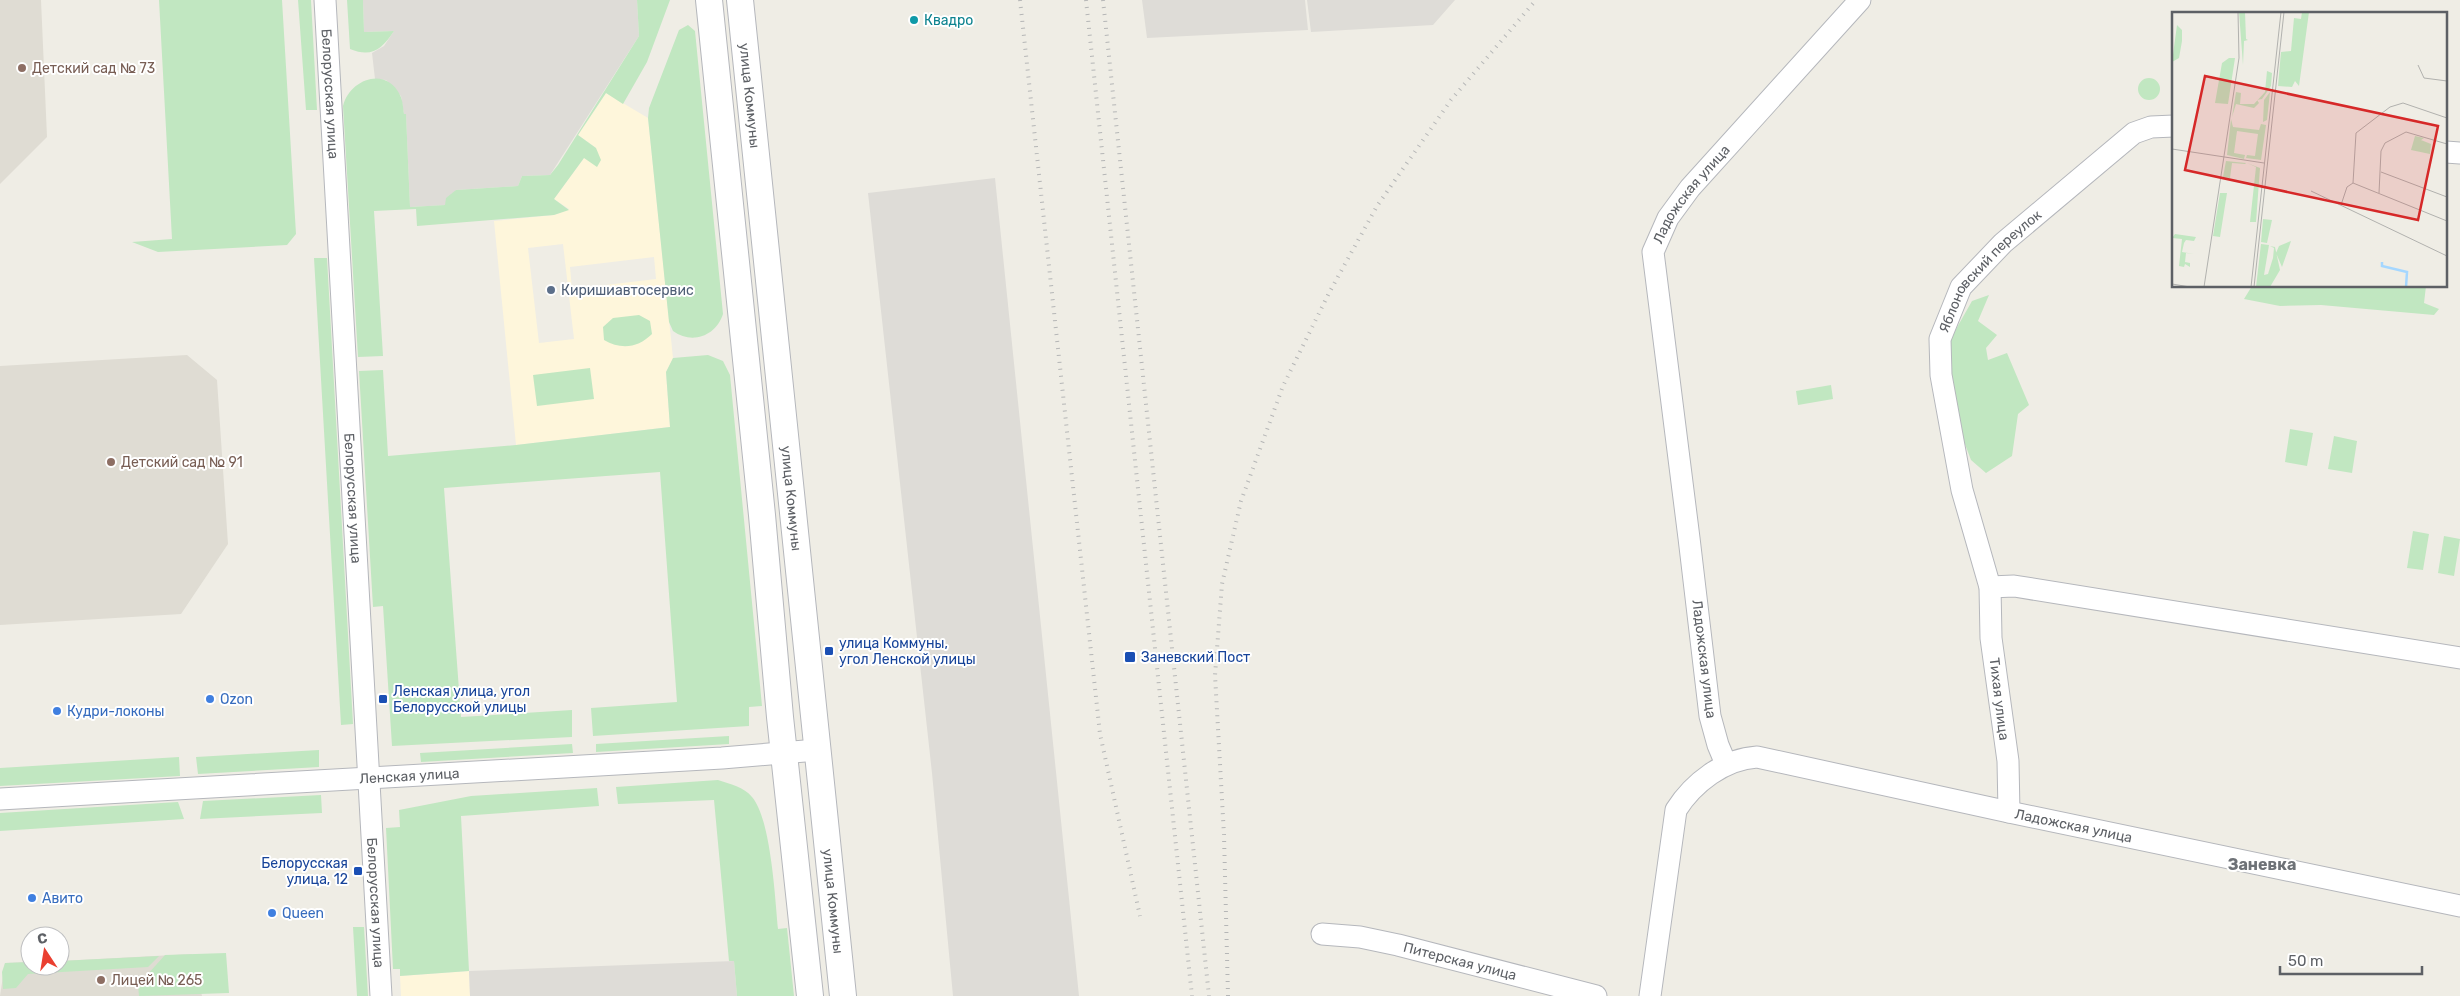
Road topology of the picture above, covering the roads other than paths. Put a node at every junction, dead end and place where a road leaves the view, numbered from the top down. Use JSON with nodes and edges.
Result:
{"nodes":[{"id":1,"x":325,"y":0,"type":"edge"},
{"id":2,"x":709,"y":0,"type":"edge"},
{"id":3,"x":740,"y":0,"type":"edge"},
{"id":4,"x":1860,"y":0,"type":"edge"},
{"id":5,"x":2172,"y":126,"type":"edge"},
{"id":6,"x":1990,"y":587,"type":"junction"},
{"id":7,"x":2460,"y":658,"type":"edge"},
{"id":8,"x":817,"y":750,"type":"junction"},
{"id":9,"x":784,"y":753,"type":"junction"},
{"id":10,"x":1726,"y":764,"type":"junction"},
{"id":11,"x":369,"y":778,"type":"junction"},
{"id":12,"x":0,"y":799,"type":"edge"},
{"id":13,"x":2009,"y":812,"type":"junction"},
{"id":14,"x":2460,"y":906,"type":"edge"},
{"id":15,"x":1322,"y":934,"type":"dead end"},
{"id":16,"x":381,"y":996,"type":"edge"},
{"id":17,"x":810,"y":996,"type":"edge"},
{"id":18,"x":843,"y":996,"type":"edge"},
{"id":19,"x":1596,"y":996,"type":"edge"},
{"id":20,"x":1650,"y":996,"type":"edge"}],
"edges":[{"from":1,"to":11,"type":"street","name":"Белорусская улица"},
{"from":2,"to":9,"type":"street"},
{"from":3,"to":8,"type":"street","name":"улица Коммуны"},
{"from":4,"to":10,"type":"street","name":"Ладожская улица"},
{"from":5,"to":6,"type":"street","name":"Яблоновский переулок"},
{"from":6,"to":7,"type":"street"},
{"from":6,"to":13,"type":"street","name":"Тихая улица"},
{"from":8,"to":9,"type":"street","name":"Ленская улица"},
{"from":8,"to":18,"type":"street","name":"улица Коммуны"},
{"from":9,"to":11,"type":"street","name":"Ленская улица"},
{"from":9,"to":17,"type":"street"},
{"from":10,"to":13,"type":"street","name":"Ладожская улица"},
{"from":10,"to":20,"type":"street"},
{"from":11,"to":12,"type":"street","name":"Ленская улица"},
{"from":11,"to":16,"type":"street","name":"Белорусская улица"},
{"from":13,"to":14,"type":"street","name":"Ладожская улица"},
{"from":15,"to":19,"type":"street","name":"Питерская улица"}]}
